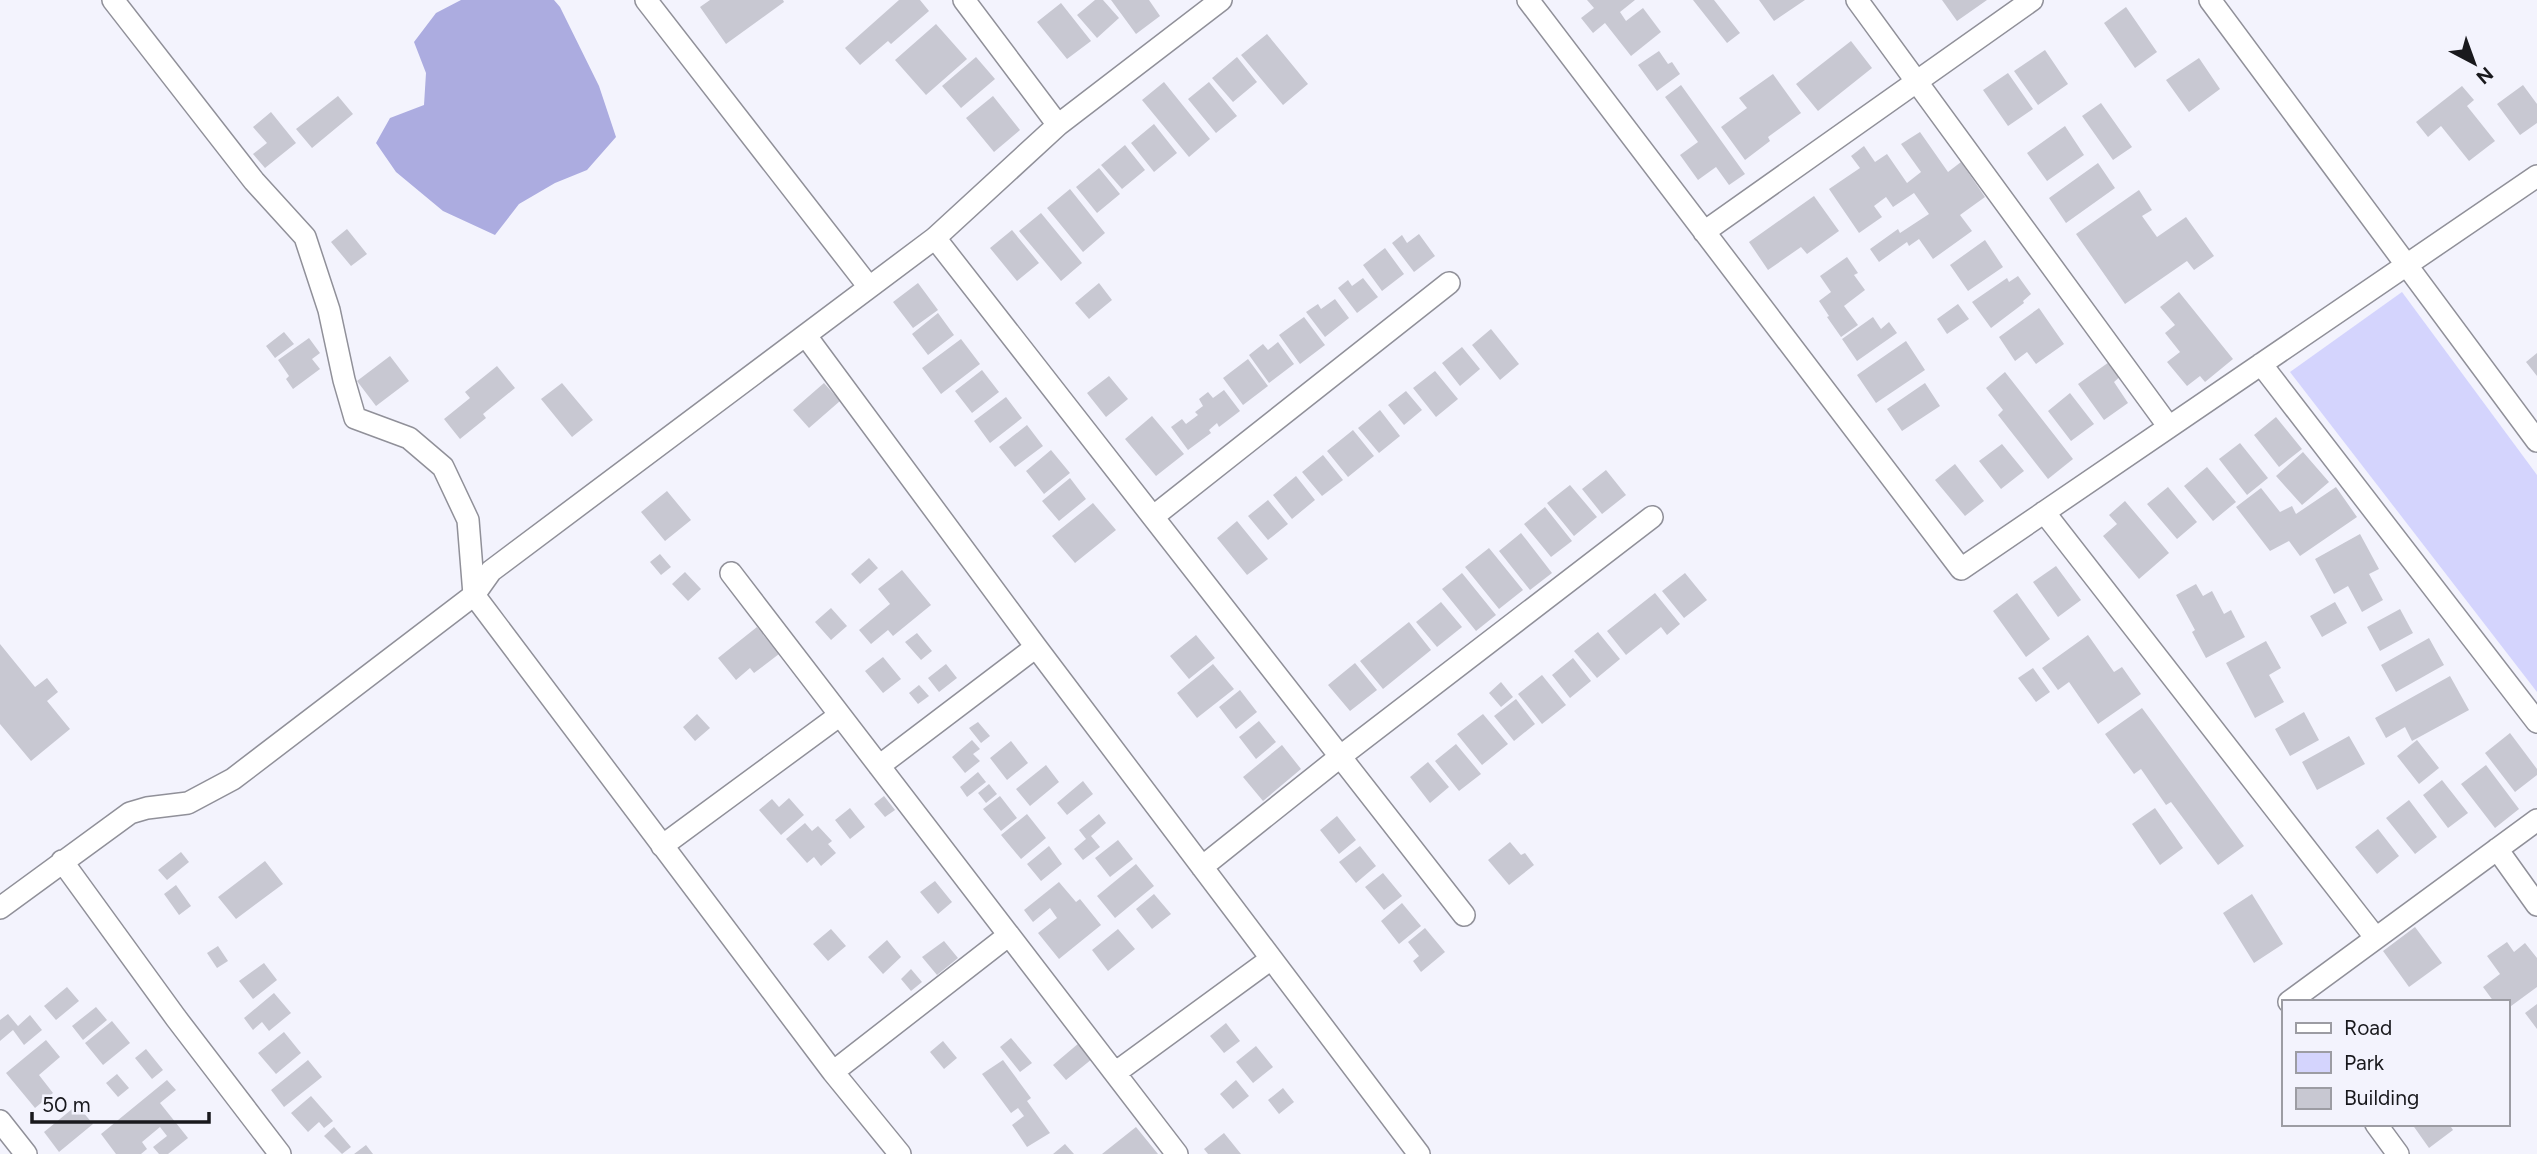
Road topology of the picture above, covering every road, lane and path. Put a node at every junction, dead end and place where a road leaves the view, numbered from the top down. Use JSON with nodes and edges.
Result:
{"nodes":[{"id":1,"x":113,"y":0,"type":"edge"},
{"id":2,"x":646,"y":0,"type":"edge"},
{"id":3,"x":964,"y":0,"type":"edge"},
{"id":4,"x":1221,"y":0,"type":"edge"},
{"id":5,"x":1528,"y":0,"type":"edge"},
{"id":6,"x":1857,"y":0,"type":"edge"},
{"id":7,"x":2032,"y":0,"type":"edge"},
{"id":8,"x":2210,"y":0,"type":"edge"},
{"id":9,"x":1916,"y":82,"type":"junction"},
{"id":10,"x":1058,"y":125,"type":"junction"},
{"id":11,"x":2537,"y":176,"type":"edge"},
{"id":12,"x":1704,"y":232,"type":"junction"},
{"id":13,"x":935,"y":238,"type":"junction"},
{"id":14,"x":2406,"y":265,"type":"junction"},
{"id":15,"x":1449,"y":283,"type":"dead end"},
{"id":16,"x":869,"y":286,"type":"junction"},
{"id":17,"x":806,"y":335,"type":"junction"},
{"id":18,"x":2261,"y":364,"type":"junction"},
{"id":19,"x":2169,"y":427,"type":"junction"},
{"id":20,"x":2537,"y":441,"type":"edge"},
{"id":21,"x":2044,"y":512,"type":"junction"},
{"id":22,"x":1154,"y":516,"type":"junction"},
{"id":23,"x":1652,"y":517,"type":"dead end"},
{"id":24,"x":731,"y":573,"type":"dead end"},
{"id":25,"x":474,"y":595,"type":"junction"},
{"id":26,"x":1035,"y":648,"type":"junction"},
{"id":27,"x":840,"y":715,"type":"junction"},
{"id":28,"x":2537,"y":722,"type":"edge"},
{"id":29,"x":1341,"y":757,"type":"junction"},
{"id":30,"x":879,"y":766,"type":"junction"},
{"id":31,"x":2537,"y":820,"type":"edge"},
{"id":32,"x":662,"y":846,"type":"junction"},
{"id":33,"x":2497,"y":849,"type":"junction"},
{"id":34,"x":62,"y":861,"type":"junction"},
{"id":35,"x":1202,"y":867,"type":"junction"},
{"id":36,"x":1,"y":905,"type":"edge"},
{"id":37,"x":2537,"y":905,"type":"edge"},
{"id":38,"x":1464,"y":915,"type":"dead end"},
{"id":39,"x":1009,"y":935,"type":"junction"},
{"id":40,"x":2375,"y":937,"type":"junction"},
{"id":41,"x":1272,"y":959,"type":"junction"},
{"id":42,"x":2292,"y":1000,"type":"edge"},
{"id":43,"x":833,"y":1072,"type":"junction"},
{"id":44,"x":1115,"y":1073,"type":"junction"},
{"id":45,"x":0,"y":1121,"type":"edge"},
{"id":46,"x":2377,"y":1126,"type":"edge"},
{"id":47,"x":26,"y":1154,"type":"edge"},
{"id":48,"x":280,"y":1154,"type":"edge"},
{"id":49,"x":900,"y":1154,"type":"edge"},
{"id":50,"x":1177,"y":1154,"type":"edge"},
{"id":51,"x":1419,"y":1154,"type":"edge"},
{"id":52,"x":2398,"y":1154,"type":"edge"}],
"edges":[{"from":1,"to":25,"type":"street"},
{"from":2,"to":16,"type":"street"},
{"from":3,"to":10,"type":"street"},
{"from":4,"to":10,"type":"street"},
{"from":5,"to":12,"type":"street"},
{"from":6,"to":9,"type":"street"},
{"from":7,"to":9,"type":"street"},
{"from":8,"to":14,"type":"street"},
{"from":9,"to":12,"type":"street"},
{"from":9,"to":19,"type":"street"},
{"from":10,"to":13,"type":"street"},
{"from":11,"to":14,"type":"street"},
{"from":12,"to":21,"type":"street"},
{"from":13,"to":16,"type":"street"},
{"from":13,"to":22,"type":"street"},
{"from":14,"to":18,"type":"street"},
{"from":14,"to":20,"type":"street"},
{"from":15,"to":22,"type":"street"},
{"from":16,"to":17,"type":"street"},
{"from":17,"to":25,"type":"street"},
{"from":17,"to":26,"type":"street"},
{"from":18,"to":19,"type":"street"},
{"from":18,"to":28,"type":"street"},
{"from":19,"to":21,"type":"street"},
{"from":21,"to":40,"type":"street"},
{"from":22,"to":29,"type":"street"},
{"from":23,"to":29,"type":"street"},
{"from":24,"to":27,"type":"street"},
{"from":25,"to":32,"type":"street"},
{"from":25,"to":34,"type":"street"},
{"from":26,"to":30,"type":"street"},
{"from":26,"to":35,"type":"street"},
{"from":27,"to":30,"type":"street"},
{"from":27,"to":32,"type":"street"},
{"from":29,"to":35,"type":"street"},
{"from":29,"to":38,"type":"street"},
{"from":30,"to":39,"type":"street"},
{"from":31,"to":33,"type":"street"},
{"from":32,"to":43,"type":"street"},
{"from":33,"to":37,"type":"street"},
{"from":33,"to":40,"type":"street"},
{"from":34,"to":36,"type":"street"},
{"from":34,"to":48,"type":"street"},
{"from":35,"to":41,"type":"street"},
{"from":39,"to":43,"type":"street"},
{"from":39,"to":44,"type":"street"},
{"from":40,"to":42,"type":"street"},
{"from":41,"to":44,"type":"street"},
{"from":41,"to":51,"type":"street"},
{"from":43,"to":49,"type":"street"},
{"from":44,"to":50,"type":"street"},
{"from":45,"to":47,"type":"street"},
{"from":46,"to":52,"type":"street"}]}
